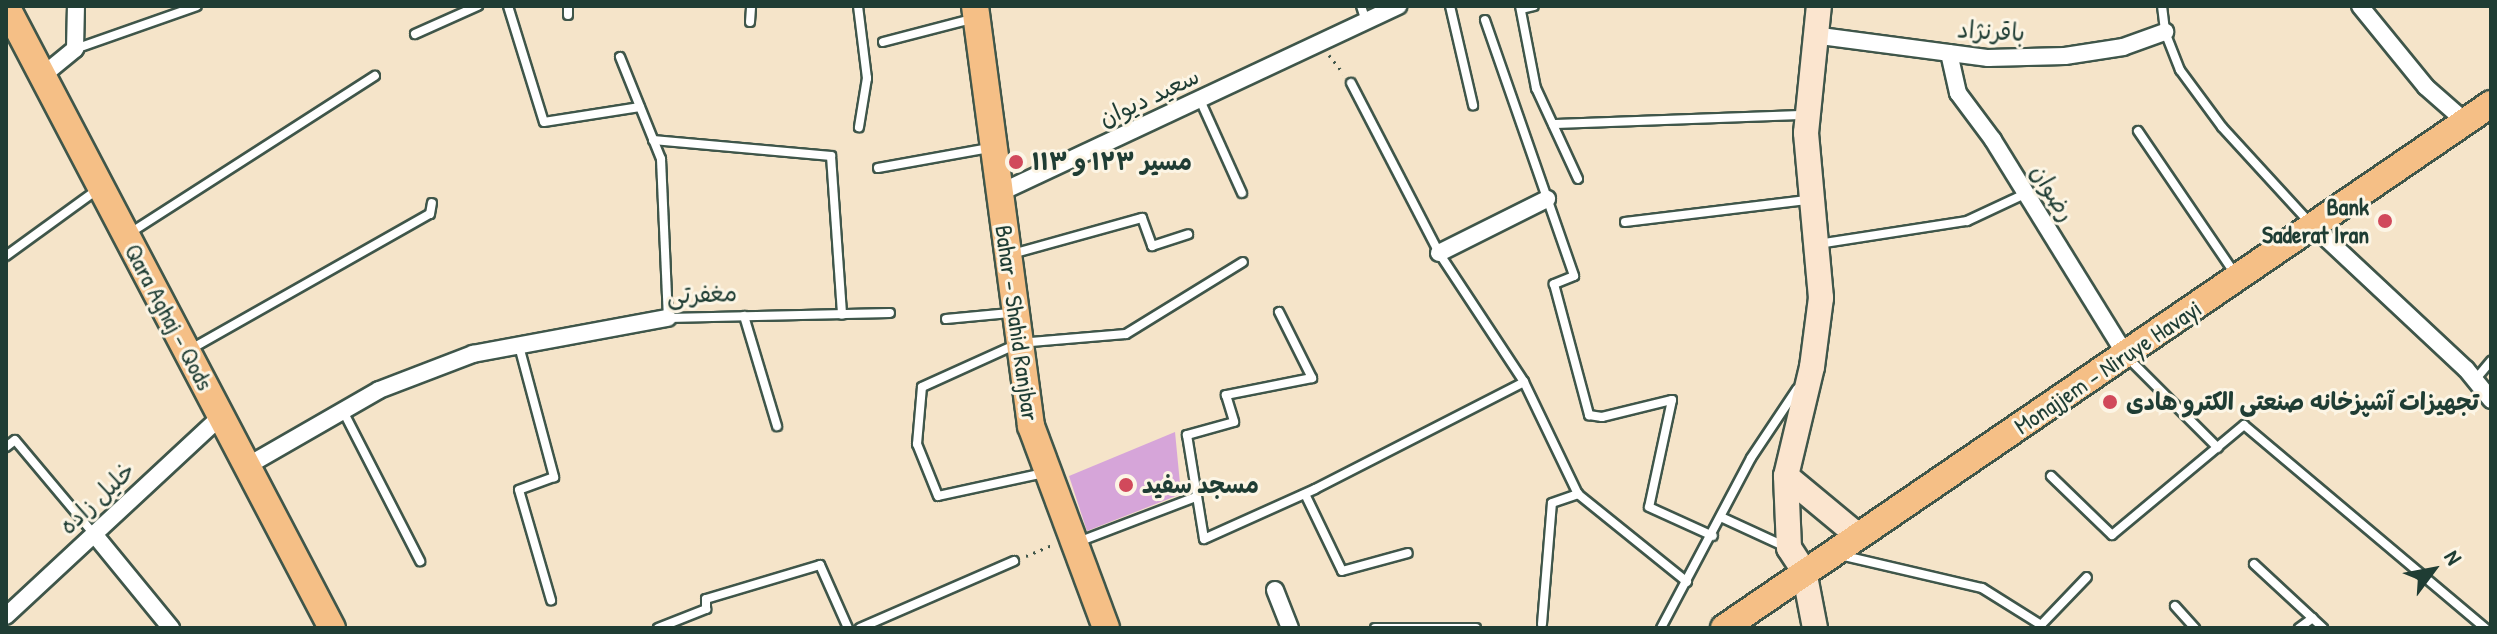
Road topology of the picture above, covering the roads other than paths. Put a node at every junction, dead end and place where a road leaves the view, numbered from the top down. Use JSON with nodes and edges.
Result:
{"nodes":[{"id":1,"x":76,"y":6,"type":"edge"},
{"id":2,"x":197,"y":6,"type":"edge"},
{"id":3,"x":478,"y":6,"type":"edge"},
{"id":4,"x":508,"y":6,"type":"edge"},
{"id":5,"x":751,"y":6,"type":"edge"},
{"id":6,"x":858,"y":6,"type":"edge"},
{"id":7,"x":1398,"y":6,"type":"edge"},
{"id":8,"x":1450,"y":6,"type":"edge"},
{"id":9,"x":1534,"y":6,"type":"edge"},
{"id":10,"x":1819,"y":6,"type":"edge"},
{"id":11,"x":2163,"y":6,"type":"edge"},
{"id":12,"x":2360,"y":6,"type":"edge"},
{"id":13,"x":1520,"y":7,"type":"edge"},
{"id":14,"x":7,"y":11,"type":"edge"},
{"id":15,"x":976,"y":12,"type":"edge"},
{"id":16,"x":1363,"y":13,"type":"edge"},
{"id":17,"x":1485,"y":20,"type":"dead end"},
{"id":18,"x":750,"y":22,"type":"dead end"},
{"id":19,"x":2165,"y":32,"type":"junction"},
{"id":20,"x":415,"y":34,"type":"dead end"},
{"id":21,"x":1813,"y":35,"type":"junction"},
{"id":22,"x":883,"y":42,"type":"dead end"},
{"id":23,"x":75,"y":49,"type":"junction"},
{"id":24,"x":1949,"y":53,"type":"junction"},
{"id":25,"x":620,"y":57,"type":"dead end"},
{"id":26,"x":42,"y":76,"type":"junction"},
{"id":27,"x":375,"y":76,"type":"dead end"},
{"id":28,"x":1351,"y":83,"type":"road end"},
{"id":29,"x":1200,"y":100,"type":"junction"},
{"id":30,"x":2491,"y":104,"type":"edge"},
{"id":31,"x":1473,"y":105,"type":"dead end"},
{"id":32,"x":640,"y":107,"type":"junction"},
{"id":33,"x":1808,"y":114,"type":"junction"},
{"id":34,"x":2466,"y":122,"type":"junction"},
{"id":35,"x":1553,"y":124,"type":"junction"},
{"id":36,"x":859,"y":127,"type":"dead end"},
{"id":37,"x":2138,"y":131,"type":"dead end"},
{"id":38,"x":653,"y":140,"type":"junction"},
{"id":39,"x":993,"y":147,"type":"junction"},
{"id":40,"x":878,"y":168,"type":"dead end"},
{"id":41,"x":1578,"y":179,"type":"dead end"},
{"id":42,"x":101,"y":188,"type":"junction"},
{"id":43,"x":999,"y":193,"type":"junction"},
{"id":44,"x":1242,"y":193,"type":"dead end"},
{"id":45,"x":2025,"y":194,"type":"junction"},
{"id":46,"x":1547,"y":199,"type":"junction"},
{"id":47,"x":1812,"y":200,"type":"junction"},
{"id":48,"x":432,"y":203,"type":"dead end"},
{"id":49,"x":1625,"y":222,"type":"dead end"},
{"id":50,"x":2314,"y":227,"type":"junction"},
{"id":51,"x":1188,"y":234,"type":"dead end"},
{"id":52,"x":126,"y":235,"type":"junction"},
{"id":53,"x":1816,"y":244,"type":"junction"},
{"id":54,"x":1439,"y":253,"type":"junction"},
{"id":55,"x":6,"y":256,"type":"edge"},
{"id":56,"x":1007,"y":256,"type":"junction"},
{"id":57,"x":1243,"y":262,"type":"dead end"},
{"id":58,"x":2239,"y":279,"type":"junction"},
{"id":59,"x":1015,"y":312,"type":"junction"},
{"id":60,"x":1279,"y":312,"type":"dead end"},
{"id":61,"x":890,"y":313,"type":"dead end"},
{"id":62,"x":842,"y":315,"type":"junction"},
{"id":63,"x":744,"y":316,"type":"junction"},
{"id":64,"x":668,"y":318,"type":"junction"},
{"id":65,"x":946,"y":319,"type":"dead end"},
{"id":66,"x":1019,"y":343,"type":"junction"},
{"id":67,"x":519,"y":345,"type":"junction"},
{"id":68,"x":187,"y":351,"type":"junction"},
{"id":69,"x":2126,"y":355,"type":"junction"},
{"id":70,"x":2491,"y":361,"type":"edge"},
{"id":71,"x":1812,"y":367,"type":"junction"},
{"id":72,"x":2475,"y":380,"type":"junction"},
{"id":73,"x":1524,"y":382,"type":"junction"},
{"id":74,"x":2491,"y":400,"type":"edge"},
{"id":75,"x":343,"y":411,"type":"junction"},
{"id":76,"x":221,"y":416,"type":"junction"},
{"id":77,"x":777,"y":426,"type":"dead end"},
{"id":78,"x":6,"y":447,"type":"edge"},
{"id":79,"x":2218,"y":448,"type":"junction"},
{"id":80,"x":247,"y":466,"type":"junction"},
{"id":81,"x":1045,"y":473,"type":"junction"},
{"id":82,"x":1786,"y":476,"type":"junction"},
{"id":83,"x":2051,"y":476,"type":"dead end"},
{"id":84,"x":1305,"y":494,"type":"junction"},
{"id":85,"x":1578,"y":494,"type":"junction"},
{"id":86,"x":1196,"y":497,"type":"junction"},
{"id":87,"x":1723,"y":518,"type":"junction"},
{"id":88,"x":94,"y":534,"type":"junction"},
{"id":89,"x":1857,"y":535,"type":"junction"},
{"id":90,"x":1713,"y":536,"type":"junction"},
{"id":91,"x":1072,"y":541,"type":"junction"},
{"id":92,"x":1789,"y":548,"type":"junction"},
{"id":93,"x":1408,"y":553,"type":"dead end"},
{"id":94,"x":1831,"y":553,"type":"junction"},
{"id":95,"x":420,"y":561,"type":"dead end"},
{"id":96,"x":1014,"y":561,"type":"road end"},
{"id":97,"x":2254,"y":564,"type":"dead end"},
{"id":98,"x":1804,"y":571,"type":"junction"},
{"id":99,"x":2087,"y":577,"type":"dead end"},
{"id":100,"x":1687,"y":582,"type":"junction"},
{"id":101,"x":1275,"y":590,"type":"dead end"},
{"id":102,"x":551,"y":600,"type":"dead end"},
{"id":103,"x":2175,"y":606,"type":"dead end"},
{"id":104,"x":6,"y":616,"type":"edge"},
{"id":105,"x":2313,"y":618,"type":"junction"},
{"id":106,"x":1542,"y":624,"type":"dead end"},
{"id":107,"x":1734,"y":626,"type":"edge"},
{"id":108,"x":171,"y":628,"type":"edge"},
{"id":109,"x":332,"y":628,"type":"edge"},
{"id":110,"x":658,"y":628,"type":"edge"},
{"id":111,"x":848,"y":628,"type":"edge"},
{"id":112,"x":860,"y":628,"type":"edge"},
{"id":113,"x":1106,"y":628,"type":"edge"},
{"id":114,"x":1290,"y":628,"type":"edge"},
{"id":115,"x":1375,"y":628,"type":"edge"},
{"id":116,"x":1476,"y":628,"type":"edge"},
{"id":117,"x":1661,"y":628,"type":"edge"},
{"id":118,"x":1815,"y":628,"type":"edge"},
{"id":119,"x":2195,"y":628,"type":"edge"},
{"id":120,"x":2299,"y":628,"type":"edge"},
{"id":121,"x":2323,"y":628,"type":"edge"},
{"id":122,"x":2485,"y":628,"type":"edge"}],
"edges":[{"from":1,"to":23,"type":"street"},
{"from":2,"to":23,"type":"lane"},
{"from":3,"to":20,"type":"lane"},
{"from":4,"to":32,"type":"lane"},
{"from":5,"to":18,"type":"lane"},
{"from":6,"to":36,"type":"lane"},
{"from":7,"to":16,"type":"street","name":"سعید دیوان"},
{"from":8,"to":31,"type":"lane"},
{"from":9,"to":13,"type":"lane"},
{"from":10,"to":21,"type":"street"},
{"from":11,"to":19,"type":"lane"},
{"from":12,"to":34,"type":"street"},
{"from":13,"to":35,"type":"lane"},
{"from":14,"to":26,"type":"main road","name":"Qara Aghaj - Qods"},
{"from":15,"to":22,"type":"lane"},
{"from":15,"to":39,"type":"main road","name":"Bahar - Shahid Ranjbar"},
{"from":16,"to":29,"type":"street","name":"سعید دیوان"},
{"from":17,"to":46,"type":"lane"},
{"from":19,"to":24,"type":"street","name":"باقرنژاد"},
{"from":19,"to":50,"type":"lane"},
{"from":21,"to":24,"type":"street","name":"باقرنژاد"},
{"from":21,"to":33,"type":"street"},
{"from":23,"to":26,"type":"street"},
{"from":24,"to":45,"type":"street","name":"رضوان"},
{"from":25,"to":32,"type":"lane"},
{"from":26,"to":42,"type":"main road","name":"Qara Aghaj - Qods"},
{"from":27,"to":52,"type":"lane"},
{"from":28,"to":54,"type":"lane"},
{"from":29,"to":43,"type":"street","name":"سعید دیوان"},
{"from":29,"to":44,"type":"lane"},
{"from":30,"to":34,"type":"main road","name":"Monajjem - Niruye Havayi"},
{"from":32,"to":38,"type":"lane"},
{"from":33,"to":35,"type":"lane"},
{"from":33,"to":47,"type":"street"},
{"from":34,"to":50,"type":"main road","name":"Monajjem - Niruye Havayi"},
{"from":35,"to":41,"type":"lane"},
{"from":37,"to":58,"type":"lane"},
{"from":38,"to":62,"type":"lane"},
{"from":38,"to":64,"type":"lane"},
{"from":39,"to":40,"type":"lane"},
{"from":39,"to":43,"type":"main road","name":"Bahar - Shahid Ranjbar"},
{"from":42,"to":52,"type":"main road","name":"Qara Aghaj - Qods"},
{"from":42,"to":55,"type":"lane"},
{"from":43,"to":56,"type":"main road","name":"Bahar - Shahid Ranjbar"},
{"from":45,"to":53,"type":"lane"},
{"from":45,"to":69,"type":"street","name":"رضوان"},
{"from":46,"to":54,"type":"street"},
{"from":46,"to":90,"type":"lane"},
{"from":47,"to":49,"type":"lane"},
{"from":47,"to":53,"type":"street"},
{"from":48,"to":68,"type":"lane"},
{"from":50,"to":58,"type":"main road","name":"Monajjem - Niruye Havayi"},
{"from":50,"to":72,"type":"street"},
{"from":51,"to":56,"type":"lane"},
{"from":52,"to":68,"type":"main road","name":"Qara Aghaj - Qods"},
{"from":53,"to":71,"type":"street"},
{"from":54,"to":73,"type":"lane"},
{"from":56,"to":59,"type":"main road","name":"Bahar - Shahid Ranjbar"},
{"from":57,"to":66,"type":"lane"},
{"from":58,"to":69,"type":"main road","name":"Monajjem - Niruye Havayi"},
{"from":59,"to":65,"type":"lane"},
{"from":59,"to":66,"type":"main road","name":"Bahar - Shahid Ranjbar"},
{"from":60,"to":86,"type":"lane"},
{"from":61,"to":62,"type":"lane","name":"مغفرتی"},
{"from":62,"to":63,"type":"lane","name":"مغفرتی"},
{"from":63,"to":64,"type":"lane","name":"مغفرتی"},
{"from":63,"to":77,"type":"lane"},
{"from":64,"to":67,"type":"street","name":"مغفرتی"},
{"from":66,"to":81,"type":"main road","name":"Bahar - Shahid Ranjbar"},
{"from":66,"to":81,"type":"lane"},
{"from":67,"to":75,"type":"street","name":"مغفرتی"},
{"from":67,"to":102,"type":"lane"},
{"from":68,"to":76,"type":"main road","name":"Qara Aghaj - Qods"},
{"from":69,"to":79,"type":"lane"},
{"from":69,"to":89,"type":"main road","name":"Monajjem - Niruye Havayi"},
{"from":70,"to":72,"type":"lane"},
{"from":71,"to":82,"type":"street"},
{"from":71,"to":87,"type":"lane"},
{"from":72,"to":74,"type":"street"},
{"from":73,"to":84,"type":"lane"},
{"from":73,"to":85,"type":"lane"},
{"from":75,"to":80,"type":"street","name":"مغفرتی"},
{"from":75,"to":95,"type":"lane"},
{"from":76,"to":80,"type":"main road","name":"Qara Aghaj - Qods"},
{"from":76,"to":88,"type":"street","name":"خلیل زاده"},
{"from":78,"to":88,"type":"lane"},
{"from":79,"to":83,"type":"lane"},
{"from":79,"to":122,"type":"lane"},
{"from":80,"to":109,"type":"main road","name":"Qara Aghaj - Qods"},
{"from":81,"to":91,"type":"main road","name":"Bahar - Shahid Ranjbar"},
{"from":82,"to":89,"type":"street"},
{"from":82,"to":92,"type":"street"},
{"from":84,"to":86,"type":"lane"},
{"from":84,"to":93,"type":"lane"},
{"from":85,"to":100,"type":"lane"},
{"from":85,"to":106,"type":"lane"},
{"from":86,"to":91,"type":"lane"},
{"from":87,"to":90,"type":"lane"},
{"from":87,"to":92,"type":"lane"},
{"from":88,"to":104,"type":"street","name":"خلیل زاده"},
{"from":88,"to":108,"type":"street"},
{"from":89,"to":94,"type":"main road","name":"Monajjem - Niruye Havayi"},
{"from":90,"to":100,"type":"lane"},
{"from":91,"to":113,"type":"main road","name":"Bahar - Shahid Ranjbar"},
{"from":92,"to":98,"type":"street"},
{"from":94,"to":98,"type":"main road","name":"Monajjem - Niruye Havayi"},
{"from":94,"to":99,"type":"lane"},
{"from":96,"to":112,"type":"lane"},
{"from":97,"to":105,"type":"lane"},
{"from":98,"to":107,"type":"main road","name":"Monajjem - Niruye Havayi"},
{"from":98,"to":118,"type":"street"},
{"from":100,"to":117,"type":"lane"},
{"from":101,"to":114,"type":"street"},
{"from":103,"to":119,"type":"lane"},
{"from":105,"to":120,"type":"lane"},
{"from":105,"to":121,"type":"lane"},
{"from":110,"to":111,"type":"lane"},
{"from":115,"to":116,"type":"lane"}]}
